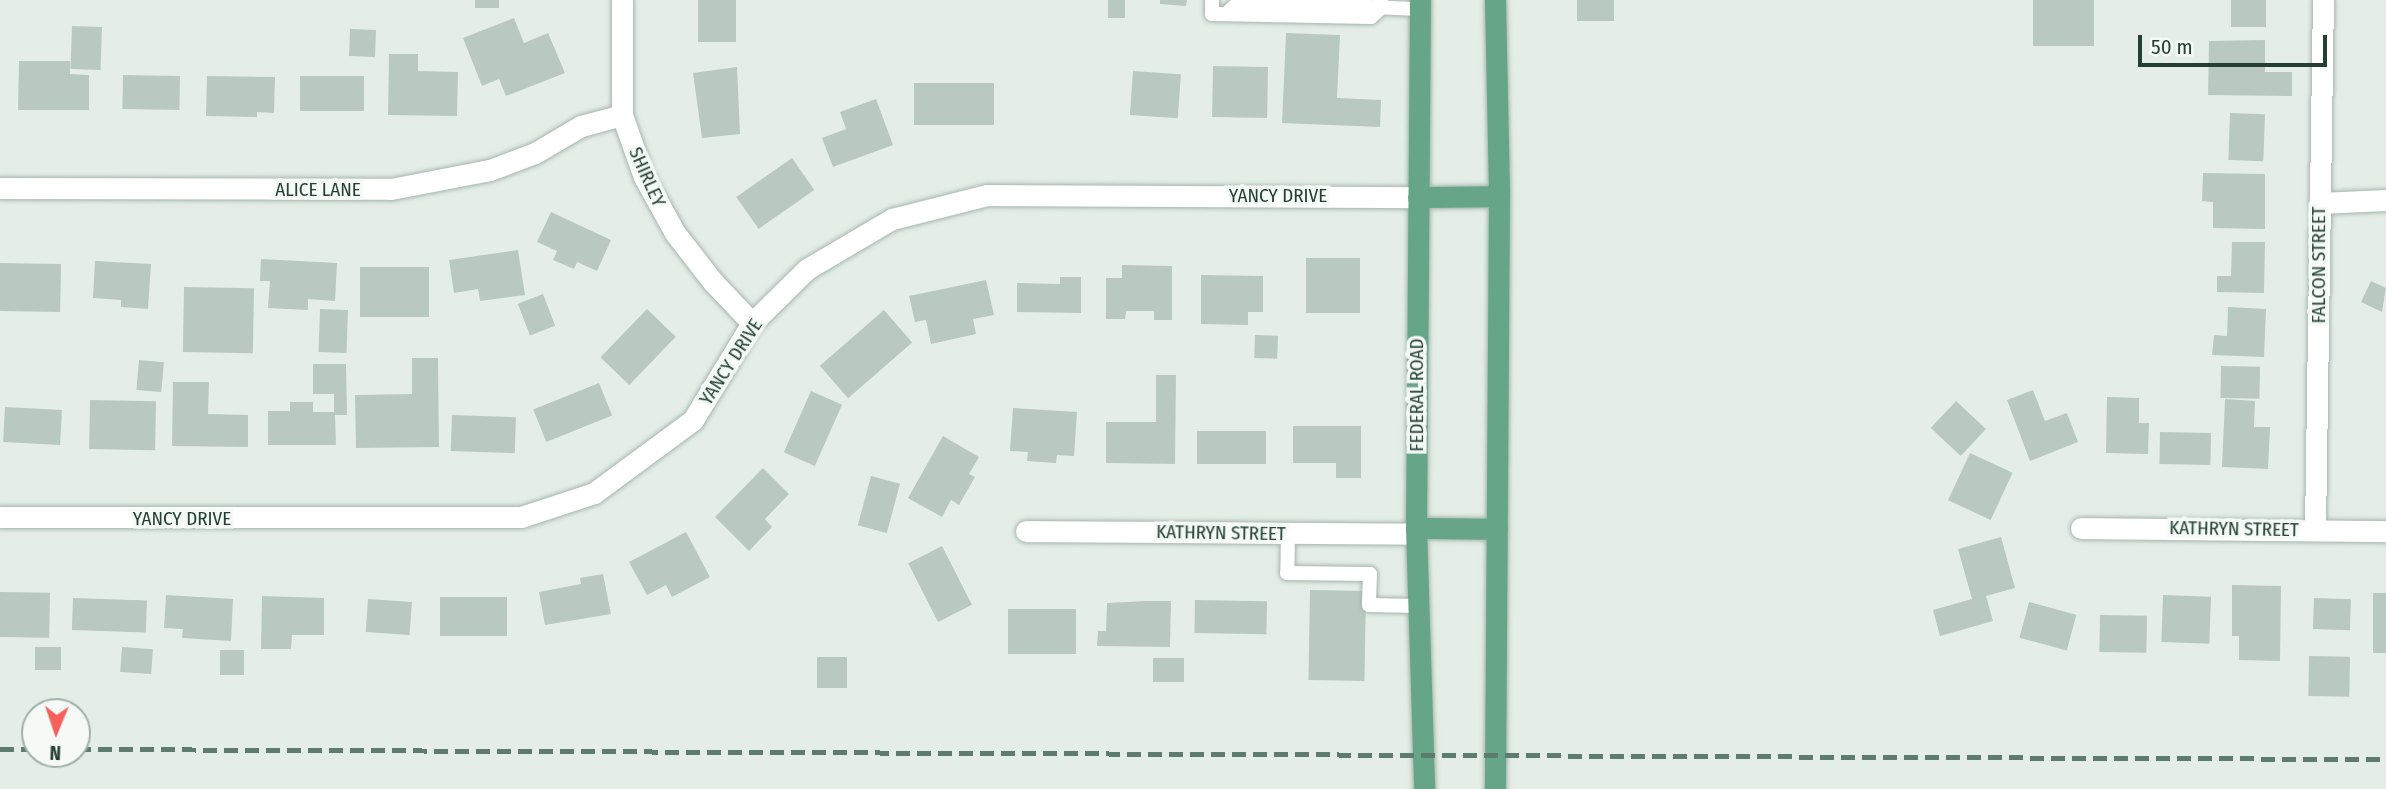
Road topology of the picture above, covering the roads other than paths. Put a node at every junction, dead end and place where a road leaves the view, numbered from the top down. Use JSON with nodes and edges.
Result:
{"nodes":[{"id":1,"x":622,"y":0,"type":"edge"},
{"id":2,"x":1495,"y":0,"type":"edge"},
{"id":3,"x":2323,"y":0,"type":"edge"},
{"id":4,"x":1381,"y":4,"type":"edge"},
{"id":5,"x":1419,"y":4,"type":"edge"},
{"id":6,"x":1217,"y":9,"type":"edge"},
{"id":7,"x":622,"y":115,"type":"junction"},
{"id":8,"x":0,"y":188,"type":"edge"},
{"id":9,"x":1499,"y":196,"type":"junction"},
{"id":10,"x":1418,"y":197,"type":"junction"},
{"id":11,"x":2386,"y":201,"type":"edge"},
{"id":12,"x":2319,"y":202,"type":"junction"},
{"id":13,"x":752,"y":323,"type":"junction"},
{"id":14,"x":0,"y":517,"type":"edge"},
{"id":15,"x":2081,"y":528,"type":"dead end"},
{"id":16,"x":1497,"y":529,"type":"junction"},
{"id":17,"x":2315,"y":530,"type":"junction"},
{"id":18,"x":1026,"y":531,"type":"dead end"},
{"id":19,"x":1417,"y":531,"type":"junction"},
{"id":20,"x":2386,"y":531,"type":"edge"},
{"id":21,"x":1288,"y":534,"type":"junction"},
{"id":22,"x":1418,"y":606,"type":"junction"},
{"id":23,"x":1424,"y":789,"type":"edge"},
{"id":24,"x":1495,"y":789,"type":"edge"}],
"edges":[{"from":1,"to":7,"type":"street","name":"SHIRLEY"},
{"from":2,"to":9,"type":"main road"},
{"from":3,"to":12,"type":"street","name":"FALCON STREET"},
{"from":4,"to":5,"type":"lane"},
{"from":4,"to":6,"type":"lane"},
{"from":5,"to":10,"type":"main road","name":"FEDERAL ROAD"},
{"from":7,"to":8,"type":"street","name":"ALICE LANE"},
{"from":7,"to":13,"type":"street","name":"SHIRLEY"},
{"from":9,"to":10,"type":"main road"},
{"from":9,"to":16,"type":"main road"},
{"from":10,"to":13,"type":"street","name":"YANCY DRIVE"},
{"from":10,"to":19,"type":"main road","name":"FEDERAL ROAD"},
{"from":11,"to":12,"type":"street"},
{"from":12,"to":17,"type":"street","name":"FALCON STREET"},
{"from":13,"to":14,"type":"street","name":"YANCY DRIVE"},
{"from":15,"to":17,"type":"street","name":"KATHRYN STREET"},
{"from":16,"to":19,"type":"main road"},
{"from":16,"to":24,"type":"main road"},
{"from":17,"to":20,"type":"street","name":"KATHRYN STREET"},
{"from":18,"to":21,"type":"street","name":"KATHRYN STREET"},
{"from":19,"to":21,"type":"street","name":"KATHRYN STREET"},
{"from":19,"to":22,"type":"main road","name":"FEDERAL ROAD"},
{"from":21,"to":22,"type":"lane"},
{"from":22,"to":23,"type":"main road","name":"FEDERAL ROAD"}]}
